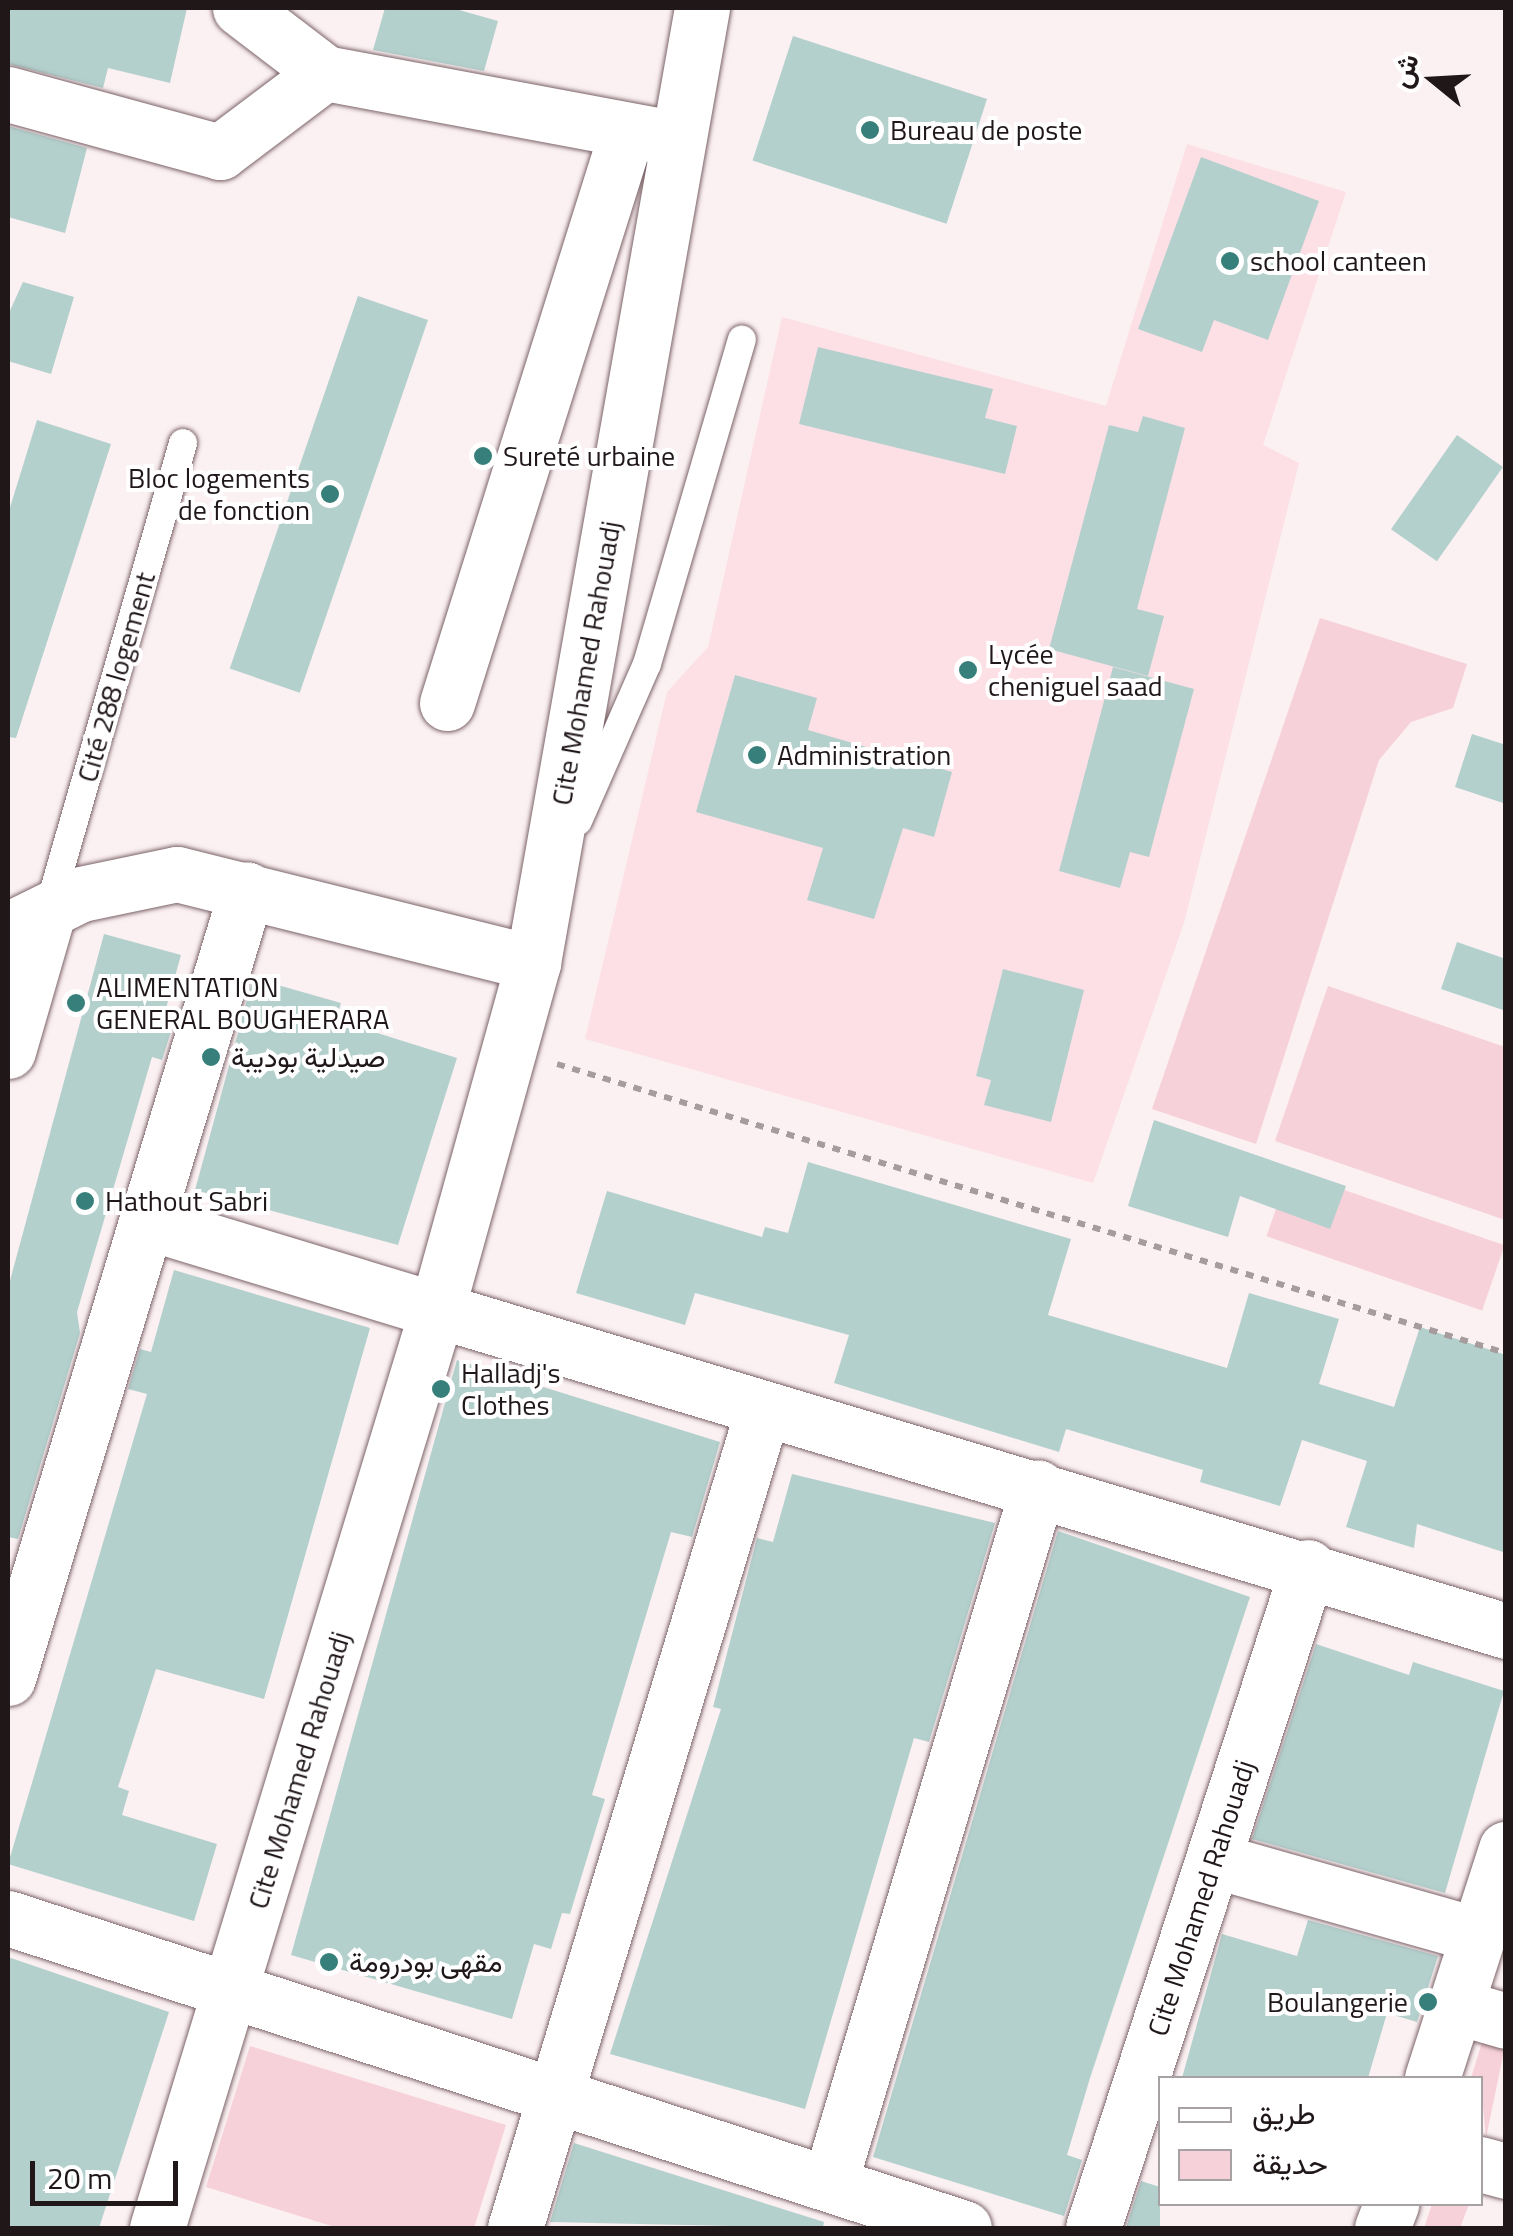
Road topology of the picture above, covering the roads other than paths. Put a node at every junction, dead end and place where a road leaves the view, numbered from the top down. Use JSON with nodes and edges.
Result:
{"nodes":[{"id":1,"x":240,"y":8,"type":"edge"},
{"id":2,"x":702,"y":8,"type":"edge"},
{"id":3,"x":325,"y":74,"type":"junction"},
{"id":4,"x":8,"y":94,"type":"edge"},
{"id":5,"x":653,"y":134,"type":"junction"},
{"id":6,"x":742,"y":340,"type":"dead end"},
{"id":7,"x":183,"y":443,"type":"dead end"},
{"id":8,"x":447,"y":703,"type":"dead end"},
{"id":9,"x":247,"y":889,"type":"junction"},
{"id":10,"x":545,"y":896,"type":"junction"},
{"id":11,"x":28,"y":921,"type":"edge"},
{"id":12,"x":532,"y":964,"type":"junction"},
{"id":13,"x":8,"y":1051,"type":"edge"},
{"id":14,"x":147,"y":1222,"type":"junction"},
{"id":15,"x":437,"y":1310,"type":"junction"},
{"id":16,"x":763,"y":1409,"type":"junction"},
{"id":17,"x":1038,"y":1487,"type":"junction"},
{"id":18,"x":1308,"y":1566,"type":"junction"},
{"id":19,"x":1506,"y":1631,"type":"edge"},
{"id":20,"x":8,"y":1678,"type":"edge"},
{"id":21,"x":1506,"y":1849,"type":"edge"},
{"id":22,"x":1213,"y":1860,"type":"junction"},
{"id":23,"x":8,"y":1918,"type":"edge"},
{"id":24,"x":1478,"y":1935,"type":"junction"},
{"id":25,"x":234,"y":1990,"type":"junction"},
{"id":26,"x":1480,"y":2013,"type":"edge"},
{"id":27,"x":1164,"y":2073,"type":"edge"},
{"id":28,"x":1433,"y":2076,"type":"edge"},
{"id":29,"x":1158,"y":2086,"type":"edge"},
{"id":30,"x":556,"y":2097,"type":"junction"},
{"id":31,"x":830,"y":2182,"type":"junction"},
{"id":32,"x":157,"y":2228,"type":"edge"},
{"id":33,"x":515,"y":2228,"type":"edge"},
{"id":34,"x":964,"y":2228,"type":"edge"},
{"id":35,"x":1093,"y":2228,"type":"edge"}],
"edges":[{"from":1,"to":3,"type":"street"},
{"from":2,"to":5,"type":"street","name":"Cite Mohamed Rahouadj"},
{"from":3,"to":4,"type":"street"},
{"from":3,"to":5,"type":"street"},
{"from":5,"to":8,"type":"street"},
{"from":5,"to":10,"type":"street","name":"Cite Mohamed Rahouadj"},
{"from":6,"to":10,"type":"lane"},
{"from":7,"to":11,"type":"lane","name":"Cité 288 logement"},
{"from":9,"to":11,"type":"street"},
{"from":9,"to":12,"type":"street"},
{"from":9,"to":14,"type":"street"},
{"from":10,"to":12,"type":"street","name":"Cite Mohamed Rahouadj"},
{"from":11,"to":13,"type":"street"},
{"from":12,"to":15,"type":"street","name":"Cite Mohamed Rahouadj"},
{"from":14,"to":15,"type":"street"},
{"from":14,"to":20,"type":"street"},
{"from":15,"to":16,"type":"street"},
{"from":15,"to":25,"type":"street","name":"Cite Mohamed Rahouadj"},
{"from":16,"to":17,"type":"street"},
{"from":16,"to":30,"type":"street"},
{"from":17,"to":18,"type":"street"},
{"from":17,"to":31,"type":"street"},
{"from":18,"to":19,"type":"street"},
{"from":18,"to":22,"type":"street","name":"Cite Mohamed Rahouadj"},
{"from":21,"to":24,"type":"street"},
{"from":22,"to":24,"type":"street"},
{"from":22,"to":27,"type":"street","name":"Cite Mohamed Rahouadj"},
{"from":23,"to":25,"type":"street"},
{"from":24,"to":26,"type":"street"},
{"from":25,"to":30,"type":"street"},
{"from":25,"to":32,"type":"street","name":"Cite Mohamed Rahouadj"},
{"from":26,"to":28,"type":"street"},
{"from":29,"to":35,"type":"street","name":"Cite Mohamed Rahouadj"},
{"from":30,"to":31,"type":"street"},
{"from":30,"to":33,"type":"street"},
{"from":31,"to":34,"type":"street"}]}
